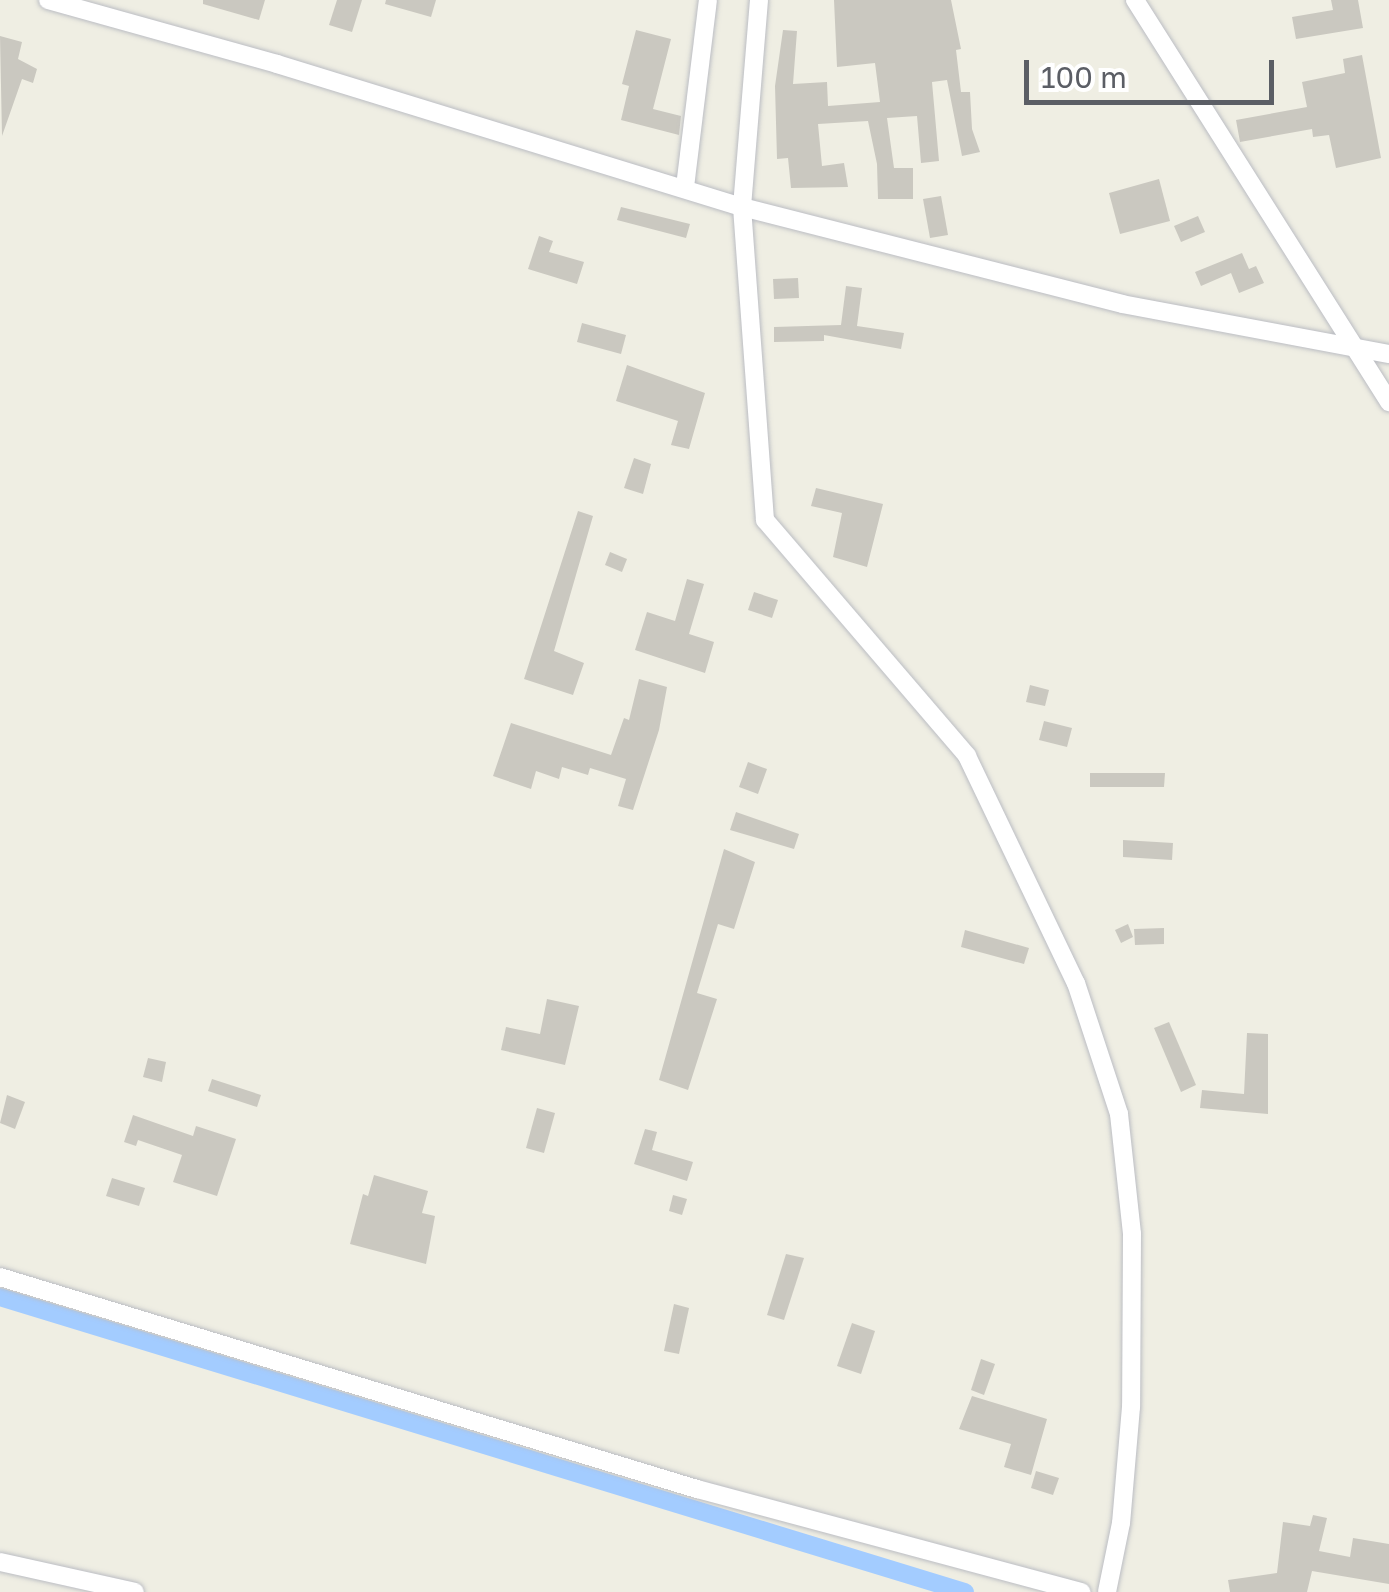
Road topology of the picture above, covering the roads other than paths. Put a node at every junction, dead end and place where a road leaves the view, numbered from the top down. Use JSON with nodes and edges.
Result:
{"nodes":[{"id":1,"x":48,"y":0,"type":"edge"},
{"id":2,"x":708,"y":0,"type":"edge"},
{"id":3,"x":759,"y":0,"type":"edge"},
{"id":4,"x":1135,"y":0,"type":"edge"},
{"id":5,"x":686,"y":187,"type":"junction"},
{"id":6,"x":742,"y":207,"type":"junction"},
{"id":7,"x":1352,"y":347,"type":"junction"},
{"id":8,"x":1389,"y":354,"type":"edge"},
{"id":9,"x":1389,"y":402,"type":"edge"},
{"id":10,"x":0,"y":1278,"type":"edge"},
{"id":11,"x":0,"y":1562,"type":"edge"},
{"id":12,"x":135,"y":1592,"type":"edge"},
{"id":13,"x":1081,"y":1592,"type":"edge"},
{"id":14,"x":1107,"y":1592,"type":"edge"}],
"edges":[{"from":1,"to":5,"type":"street"},
{"from":2,"to":5,"type":"street"},
{"from":3,"to":6,"type":"street"},
{"from":4,"to":7,"type":"street"},
{"from":5,"to":6,"type":"street"},
{"from":6,"to":7,"type":"street"},
{"from":6,"to":14,"type":"street"},
{"from":7,"to":8,"type":"street"},
{"from":7,"to":9,"type":"street"},
{"from":10,"to":13,"type":"street"},
{"from":11,"to":12,"type":"street"}]}
